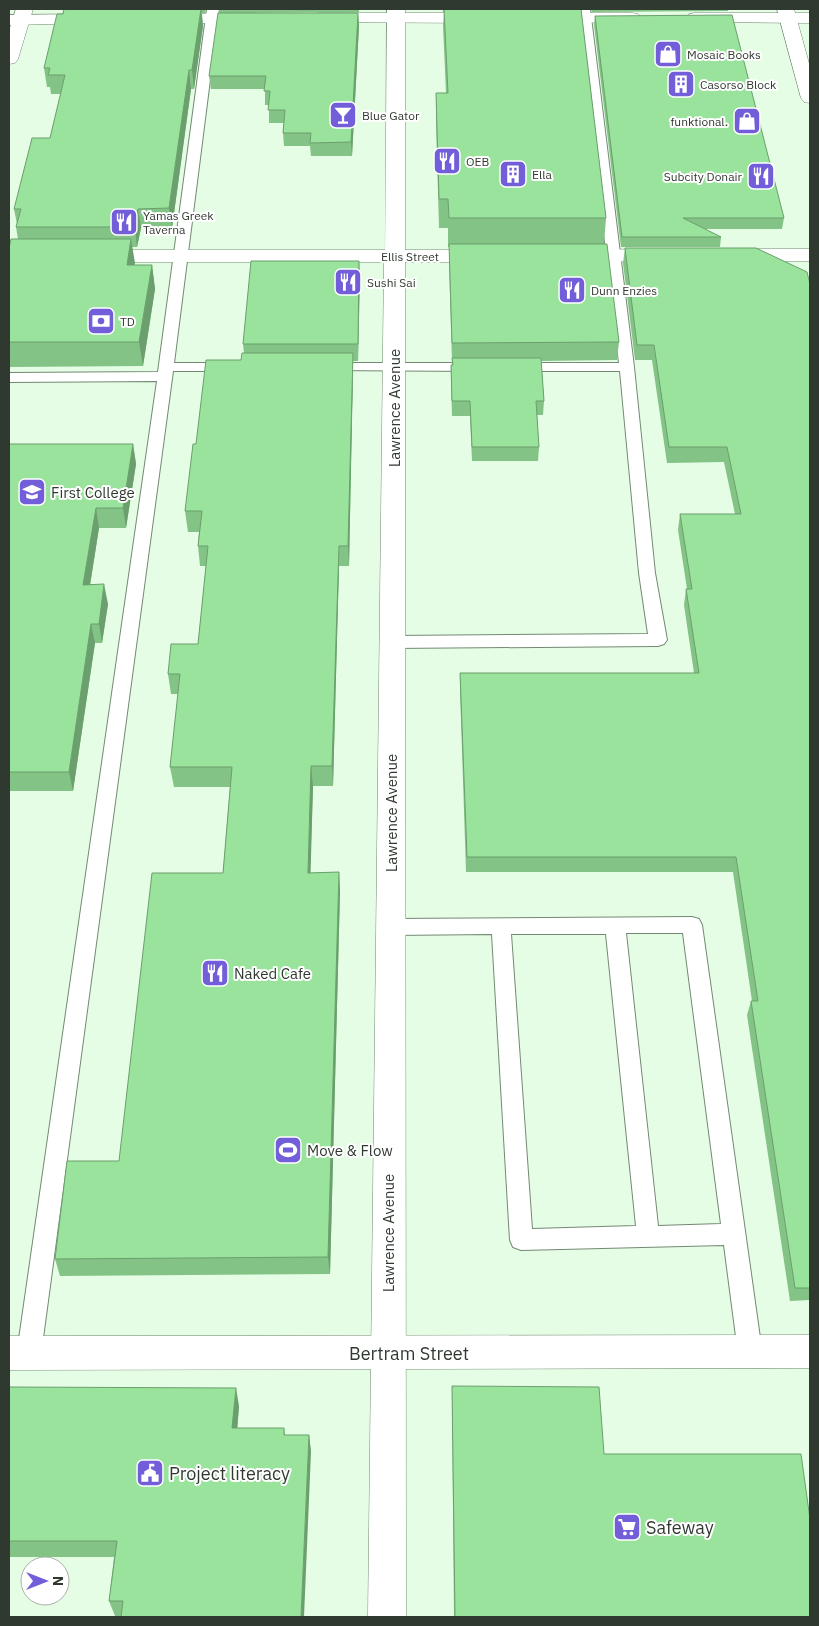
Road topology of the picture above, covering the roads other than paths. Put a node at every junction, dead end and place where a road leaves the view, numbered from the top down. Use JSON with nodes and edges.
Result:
{"nodes":[{"id":1,"x":584,"y":13,"type":"edge"},
{"id":2,"x":786,"y":13,"type":"edge"},
{"id":3,"x":212,"y":14,"type":"edge"},
{"id":4,"x":396,"y":14,"type":"edge"},
{"id":5,"x":18,"y":16,"type":"edge"},
{"id":6,"x":269,"y":18,"type":"edge"},
{"id":7,"x":307,"y":18,"type":"edge"},
{"id":8,"x":498,"y":18,"type":"edge"},
{"id":9,"x":527,"y":18,"type":"edge"},
{"id":10,"x":651,"y":18,"type":"edge"},
{"id":11,"x":680,"y":18,"type":"edge"},
{"id":12,"x":810,"y":18,"type":"edge"},
{"id":13,"x":113,"y":19,"type":"edge"},
{"id":14,"x":153,"y":19,"type":"edge"},
{"id":15,"x":9,"y":60,"type":"edge"},
{"id":16,"x":810,"y":98,"type":"edge"},
{"id":17,"x":682,"y":255,"type":"edge"},
{"id":18,"x":711,"y":255,"type":"edge"},
{"id":19,"x":810,"y":255,"type":"edge"},
{"id":20,"x":75,"y":256,"type":"edge"},
{"id":21,"x":180,"y":256,"type":"junction"},
{"id":22,"x":394,"y":256,"type":"junction"},
{"id":23,"x":500,"y":256,"type":"edge"},
{"id":24,"x":557,"y":256,"type":"edge"},
{"id":25,"x":614,"y":256,"type":"junction"},
{"id":26,"x":245,"y":367,"type":"edge"},
{"id":27,"x":314,"y":367,"type":"edge"},
{"id":28,"x":394,"y":367,"type":"junction"},
{"id":29,"x":627,"y":367,"type":"junction"},
{"id":30,"x":166,"y":372,"type":"junction"},
{"id":31,"x":9,"y":377,"type":"edge"},
{"id":32,"x":392,"y":642,"type":"junction"},
{"id":33,"x":501,"y":926,"type":"junction"},
{"id":34,"x":615,"y":926,"type":"junction"},
{"id":35,"x":390,"y":927,"type":"junction"},
{"id":36,"x":734,"y":1234,"type":"junction"},
{"id":37,"x":648,"y":1236,"type":"junction"},
{"id":38,"x":750,"y":1352,"type":"junction"},
{"id":39,"x":810,"y":1352,"type":"edge"},
{"id":40,"x":19,"y":1353,"type":"edge"},
{"id":41,"x":389,"y":1353,"type":"junction"},
{"id":42,"x":387,"y":1617,"type":"edge"}],
"edges":[{"from":1,"to":9,"type":"street"},
{"from":1,"to":10,"type":"street"},
{"from":1,"to":25,"type":"lane"},
{"from":2,"to":11,"type":"street"},
{"from":2,"to":12,"type":"street"},
{"from":2,"to":16,"type":"street"},
{"from":3,"to":6,"type":"street"},
{"from":3,"to":14,"type":"street"},
{"from":3,"to":21,"type":"lane"},
{"from":4,"to":7,"type":"street"},
{"from":4,"to":8,"type":"street"},
{"from":4,"to":22,"type":"street","name":"Lawrence Avenue"},
{"from":5,"to":13,"type":"street"},
{"from":5,"to":15,"type":"street"},
{"from":17,"to":25,"type":"street"},
{"from":18,"to":19,"type":"street"},
{"from":20,"to":21,"type":"street","name":"Ellis Street"},
{"from":21,"to":22,"type":"street","name":"Ellis Street"},
{"from":21,"to":30,"type":"lane"},
{"from":22,"to":23,"type":"street","name":"Ellis Street"},
{"from":22,"to":28,"type":"street","name":"Lawrence Avenue"},
{"from":24,"to":25,"type":"street"},
{"from":25,"to":29,"type":"lane"},
{"from":26,"to":30,"type":"lane"},
{"from":27,"to":28,"type":"lane"},
{"from":28,"to":29,"type":"lane"},
{"from":28,"to":32,"type":"street","name":"Lawrence Avenue"},
{"from":29,"to":32,"type":"lane"},
{"from":30,"to":31,"type":"lane"},
{"from":30,"to":40,"type":"lane"},
{"from":32,"to":35,"type":"street","name":"Lawrence Avenue"},
{"from":33,"to":34,"type":"lane"},
{"from":33,"to":35,"type":"lane"},
{"from":33,"to":37,"type":"lane"},
{"from":34,"to":36,"type":"lane"},
{"from":34,"to":37,"type":"lane"},
{"from":35,"to":41,"type":"street","name":"Lawrence Avenue"},
{"from":36,"to":37,"type":"lane"},
{"from":36,"to":38,"type":"lane"},
{"from":38,"to":39,"type":"street","name":"Bertram Street"},
{"from":38,"to":41,"type":"street","name":"Bertram Street"},
{"from":40,"to":41,"type":"street","name":"Bertram Street"},
{"from":41,"to":42,"type":"street","name":"Lawrence Avenue"}]}
